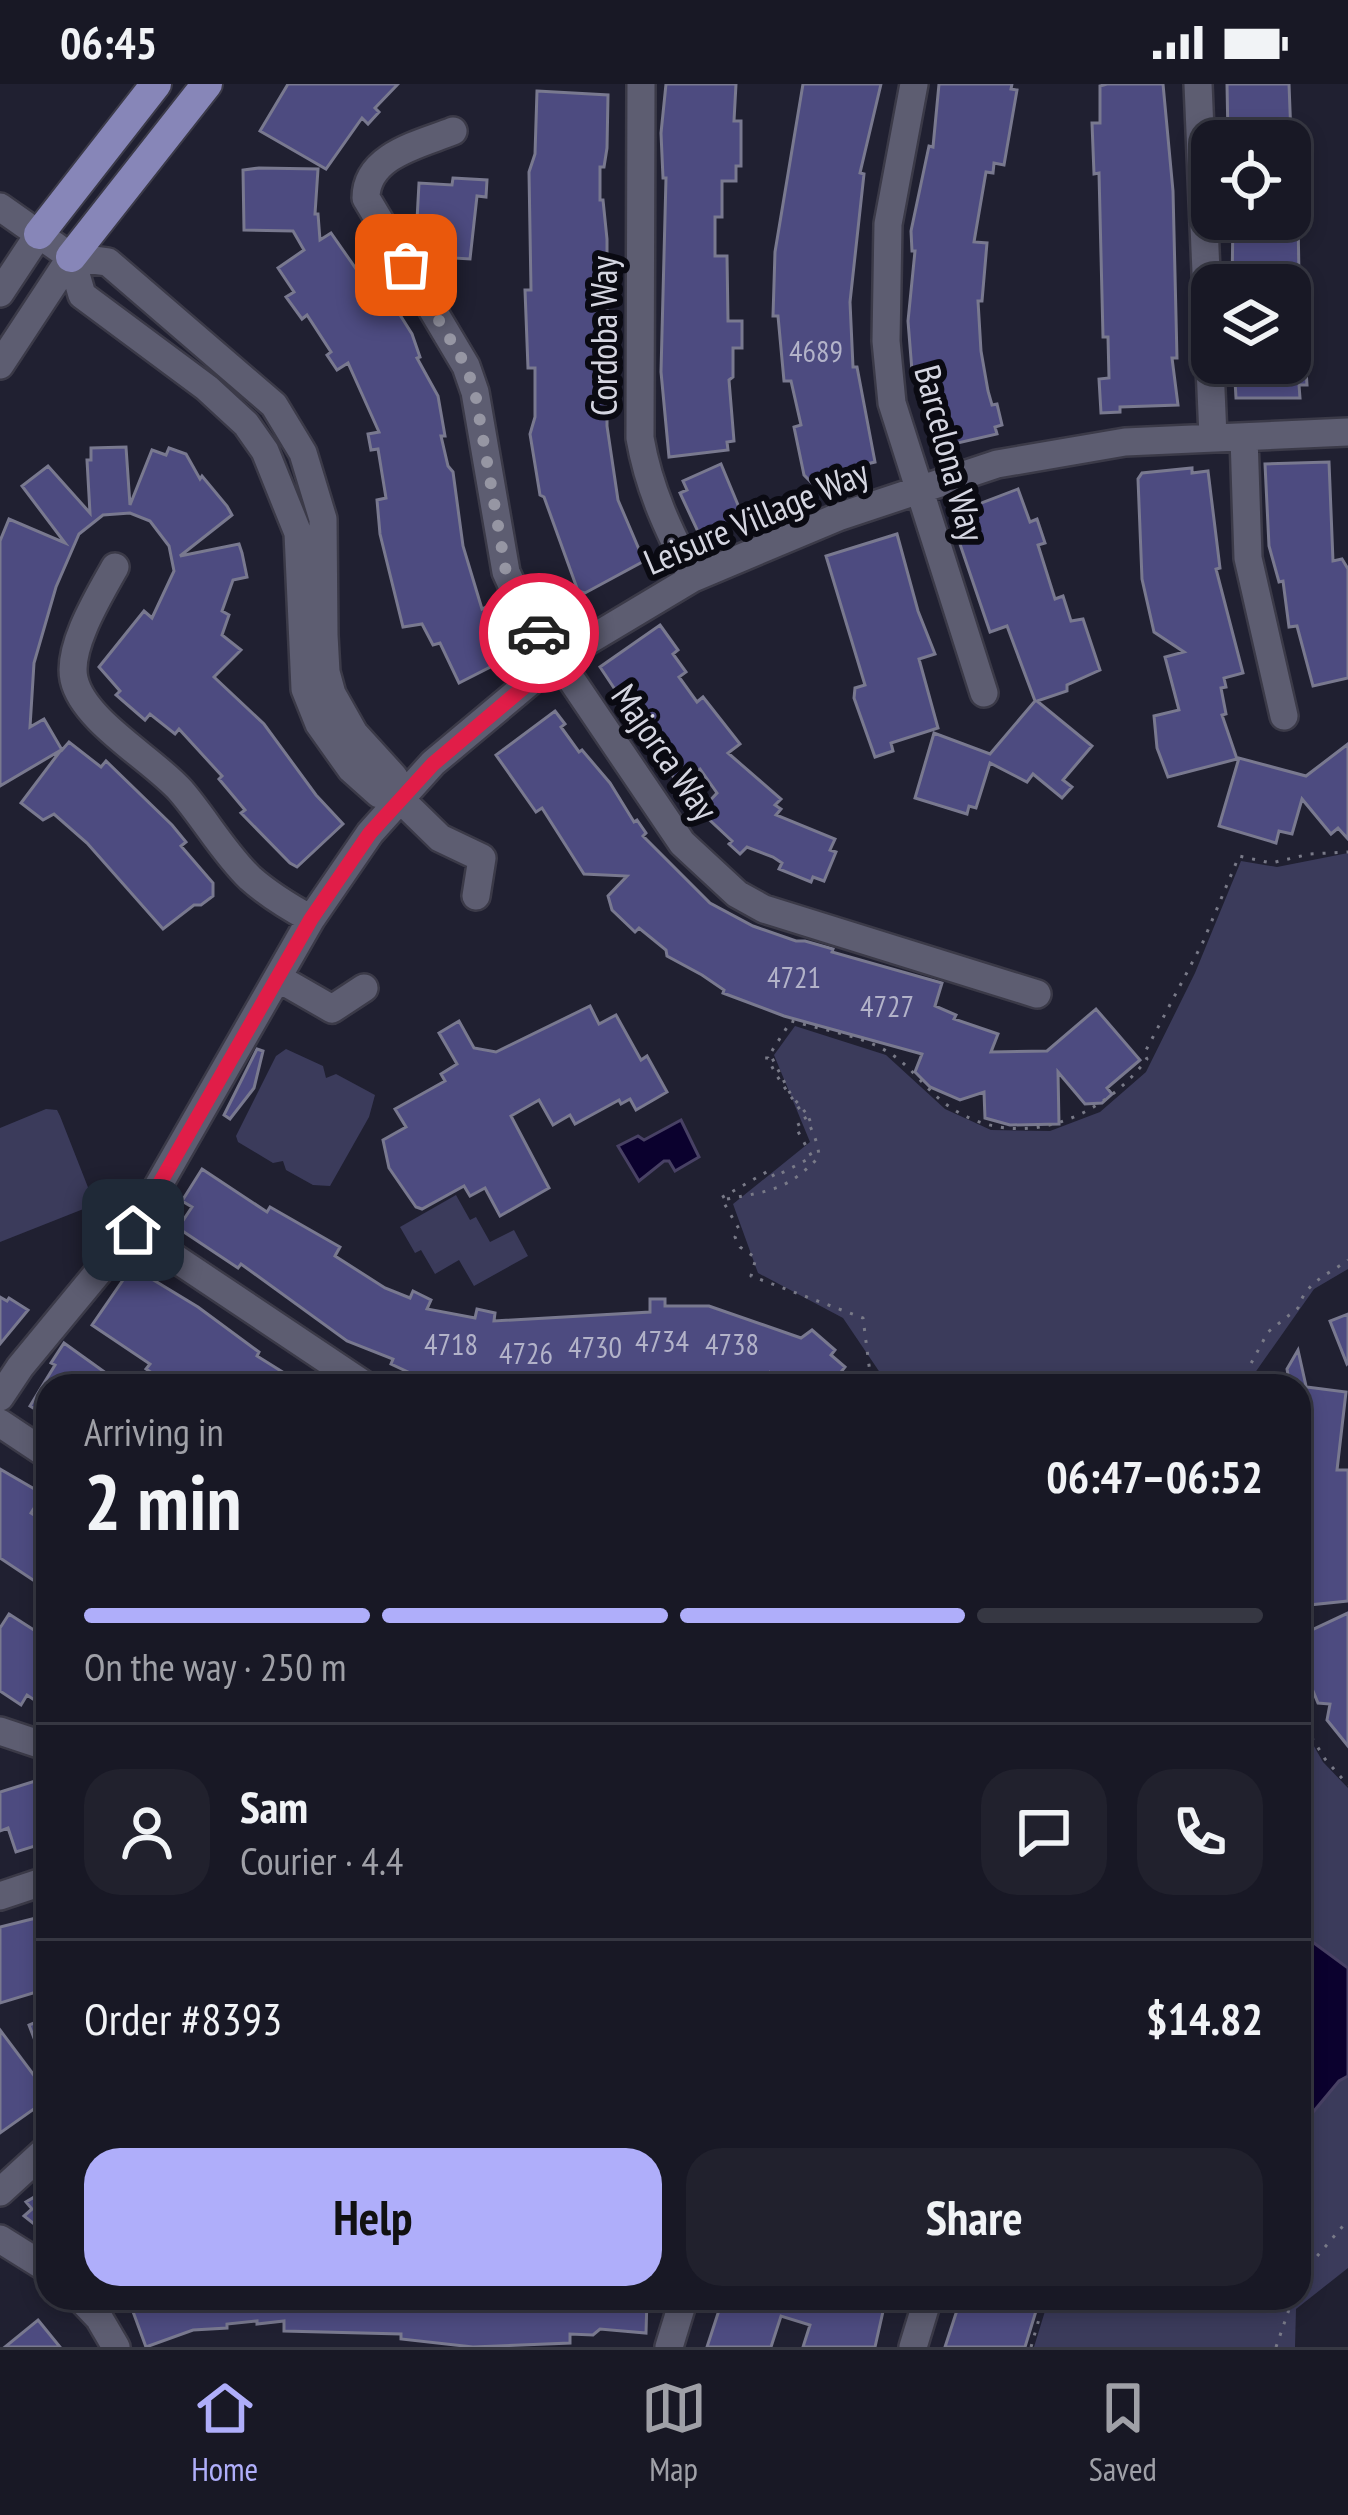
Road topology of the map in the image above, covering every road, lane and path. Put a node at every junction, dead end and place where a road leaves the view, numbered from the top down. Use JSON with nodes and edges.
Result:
{"nodes":[{"id":1,"x":156,"y":84,"type":"edge"},
{"id":2,"x":207,"y":84,"type":"edge"},
{"id":3,"x":641,"y":84,"type":"edge"},
{"id":4,"x":914,"y":84,"type":"edge"},
{"id":5,"x":1198,"y":84,"type":"edge"},
{"id":6,"x":453,"y":131,"type":"dead end"},
{"id":7,"x":0,"y":206,"type":"edge"},
{"id":8,"x":39,"y":234,"type":"junction"},
{"id":9,"x":71,"y":257,"type":"junction"},
{"id":10,"x":0,"y":293,"type":"edge"},
{"id":11,"x":0,"y":365,"type":"edge"},
{"id":12,"x":1348,"y":432,"type":"edge"},
{"id":13,"x":1213,"y":437,"type":"junction"},
{"id":14,"x":1244,"y":437,"type":"junction"},
{"id":15,"x":919,"y":488,"type":"junction"},
{"id":16,"x":311,"y":533,"type":"junction"},
{"id":17,"x":115,"y":567,"type":"dead end"},
{"id":18,"x":693,"y":578,"type":"junction"},
{"id":19,"x":556,"y":660,"type":"junction"},
{"id":20,"x":984,"y":692,"type":"dead end"},
{"id":21,"x":1284,"y":716,"type":"dead end"},
{"id":22,"x":399,"y":798,"type":"junction"},
{"id":23,"x":1348,"y":852,"type":"edge"},
{"id":24,"x":476,"y":896,"type":"dead end"},
{"id":25,"x":311,"y":919,"type":"junction"},
{"id":26,"x":278,"y":978,"type":"junction"},
{"id":27,"x":364,"y":988,"type":"dead end"},
{"id":28,"x":1036,"y":994,"type":"dead end"},
{"id":29,"x":764,"y":1058,"type":"dead end"},
{"id":30,"x":806,"y":1121,"type":"junction"},
{"id":31,"x":727,"y":1199,"type":"dead end"},
{"id":32,"x":133,"y":1230,"type":"junction"},
{"id":33,"x":1348,"y":1260,"type":"edge"},
{"id":34,"x":347,"y":1374,"type":"edge"},
{"id":35,"x":871,"y":1374,"type":"edge"},
{"id":36,"x":1247,"y":1374,"type":"edge"},
{"id":37,"x":0,"y":1397,"type":"edge"},
{"id":38,"x":0,"y":1423,"type":"edge"},
{"id":39,"x":36,"y":1447,"type":"edge"},
{"id":40,"x":0,"y":1731,"type":"edge"},
{"id":41,"x":1311,"y":1736,"type":"edge"},
{"id":42,"x":36,"y":1743,"type":"edge"},
{"id":43,"x":1348,"y":1785,"type":"edge"},
{"id":44,"x":36,"y":1884,"type":"edge"},
{"id":45,"x":0,"y":1896,"type":"edge"},
{"id":46,"x":36,"y":2158,"type":"edge"},
{"id":47,"x":0,"y":2192,"type":"edge"},
{"id":48,"x":1348,"y":2220,"type":"edge"},
{"id":49,"x":0,"y":2239,"type":"edge"},
{"id":50,"x":36,"y":2262,"type":"edge"},
{"id":51,"x":1311,"y":2265,"type":"edge"},
{"id":52,"x":92,"y":2310,"type":"edge"},
{"id":53,"x":680,"y":2310,"type":"edge"},
{"id":54,"x":924,"y":2310,"type":"edge"},
{"id":55,"x":1042,"y":2310,"type":"edge"},
{"id":56,"x":1289,"y":2310,"type":"edge"},
{"id":57,"x":116,"y":2347,"type":"edge"},
{"id":58,"x":669,"y":2347,"type":"edge"},
{"id":59,"x":913,"y":2347,"type":"edge"},
{"id":60,"x":1031,"y":2347,"type":"edge"},
{"id":61,"x":1276,"y":2347,"type":"edge"}],
"edges":[{"from":1,"to":8,"type":"main road"},
{"from":2,"to":9,"type":"main road"},
{"from":3,"to":18,"type":"street","name":"Cordoba Way"},
{"from":4,"to":15,"type":"street","name":"Barcelona Way"},
{"from":5,"to":13,"type":"street"},
{"from":6,"to":19,"type":"street","name":"Majorca Way"},
{"from":7,"to":8,"type":"street"},
{"from":8,"to":9,"type":"street"},
{"from":8,"to":10,"type":"street"},
{"from":9,"to":11,"type":"street"},
{"from":9,"to":16,"type":"street"},
{"from":9,"to":16,"type":"street"},
{"from":12,"to":14,"type":"street","name":"Leisure Village Way"},
{"from":13,"to":14,"type":"street","name":"Leisure Village Way"},
{"from":13,"to":15,"type":"street","name":"Leisure Village Way"},
{"from":14,"to":21,"type":"street"},
{"from":15,"to":18,"type":"street","name":"Leisure Village Way"},
{"from":15,"to":20,"type":"street","name":"Barcelona Way"},
{"from":16,"to":22,"type":"street"},
{"from":17,"to":25,"type":"street"},
{"from":18,"to":19,"type":"street","name":"Leisure Village Way"},
{"from":19,"to":22,"type":"street","name":"Leisure Village Way"},
{"from":19,"to":28,"type":"street","name":"Majorca Way"},
{"from":22,"to":24,"type":"street"},
{"from":22,"to":25,"type":"street","name":"Leisure Village Way"},
{"from":23,"to":30,"type":"path"},
{"from":25,"to":26,"type":"street","name":"Leisure Village Way"},
{"from":26,"to":27,"type":"street"},
{"from":26,"to":32,"type":"street","name":"Leisure Village Way"},
{"from":29,"to":30,"type":"path"},
{"from":30,"to":31,"type":"path"},
{"from":30,"to":35,"type":"path"},
{"from":32,"to":34,"type":"street"},
{"from":32,"to":37,"type":"street","name":"Leisure Village Way"},
{"from":33,"to":36,"type":"path"},
{"from":38,"to":39,"type":"street"},
{"from":40,"to":42,"type":"street"},
{"from":41,"to":43,"type":"path"},
{"from":44,"to":45,"type":"street"},
{"from":46,"to":47,"type":"street"},
{"from":48,"to":51,"type":"path"},
{"from":49,"to":50,"type":"street"},
{"from":52,"to":57,"type":"street"},
{"from":53,"to":58,"type":"street"},
{"from":54,"to":59,"type":"street"},
{"from":55,"to":60,"type":"path"},
{"from":56,"to":61,"type":"path"}]}
